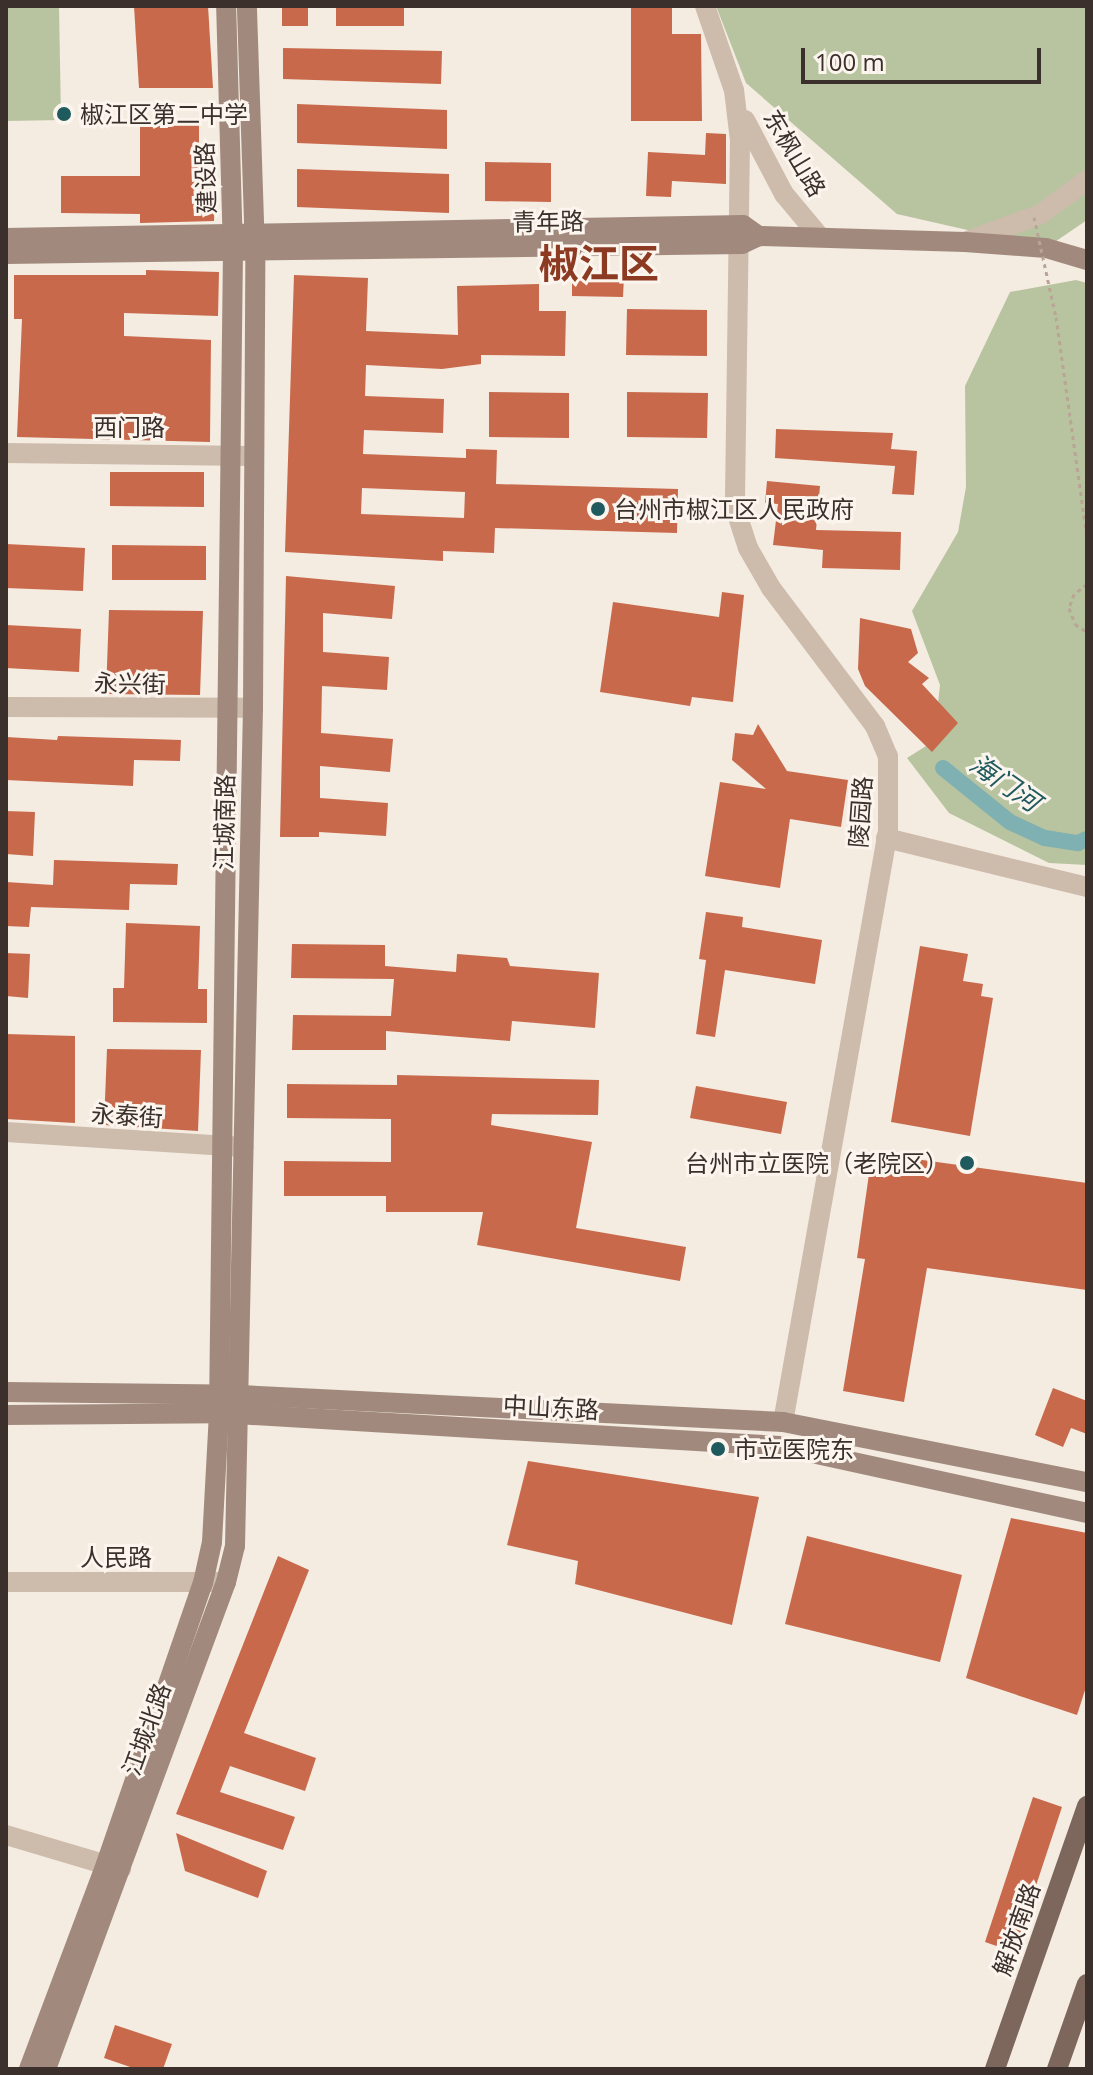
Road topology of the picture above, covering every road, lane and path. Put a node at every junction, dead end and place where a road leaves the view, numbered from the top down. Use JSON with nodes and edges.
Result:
{"nodes":[{"id":1,"x":226,"y":6,"type":"edge"},
{"id":2,"x":247,"y":6,"type":"edge"},
{"id":3,"x":705,"y":6,"type":"edge"},
{"id":4,"x":734,"y":90,"type":"junction"},
{"id":5,"x":1087,"y":180,"type":"edge"},
{"id":6,"x":1034,"y":217,"type":"junction"},
{"id":7,"x":748,"y":235,"type":"junction"},
{"id":8,"x":820,"y":237,"type":"junction"},
{"id":9,"x":6,"y":238,"type":"edge"},
{"id":10,"x":965,"y":242,"type":"junction"},
{"id":11,"x":255,"y":243,"type":"junction"},
{"id":12,"x":233,"y":245,"type":"junction"},
{"id":13,"x":6,"y":254,"type":"edge"},
{"id":14,"x":1087,"y":260,"type":"edge"},
{"id":15,"x":6,"y":453,"type":"edge"},
{"id":16,"x":230,"y":454,"type":"junction"},
{"id":17,"x":253,"y":456,"type":"junction"},
{"id":18,"x":1087,"y":538,"type":"edge"},
{"id":19,"x":1087,"y":584,"type":"edge"},
{"id":20,"x":1087,"y":632,"type":"edge"},
{"id":21,"x":6,"y":707,"type":"edge"},
{"id":22,"x":253,"y":708,"type":"junction"},
{"id":23,"x":224,"y":710,"type":"junction"},
{"id":24,"x":886,"y":838,"type":"junction"},
{"id":25,"x":1087,"y":887,"type":"edge"},
{"id":26,"x":6,"y":1132,"type":"edge"},
{"id":27,"x":244,"y":1147,"type":"junction"},
{"id":28,"x":221,"y":1148,"type":"junction"},
{"id":29,"x":6,"y":1392,"type":"edge"},
{"id":30,"x":219,"y":1404,"type":"junction"},
{"id":31,"x":241,"y":1405,"type":"junction"},
{"id":32,"x":6,"y":1415,"type":"edge"},
{"id":33,"x":783,"y":1422,"type":"junction"},
{"id":34,"x":1087,"y":1482,"type":"edge"},
{"id":35,"x":1087,"y":1513,"type":"edge"},
{"id":36,"x":6,"y":1582,"type":"edge"},
{"id":37,"x":226,"y":1582,"type":"junction"},
{"id":38,"x":203,"y":1583,"type":"junction"},
{"id":39,"x":1087,"y":1806,"type":"edge"},
{"id":40,"x":6,"y":1835,"type":"edge"},
{"id":41,"x":114,"y":1867,"type":"junction"},
{"id":42,"x":1087,"y":1984,"type":"edge"},
{"id":43,"x":29,"y":2069,"type":"edge"},
{"id":44,"x":46,"y":2069,"type":"edge"},
{"id":45,"x":995,"y":2069,"type":"edge"},
{"id":46,"x":1057,"y":2069,"type":"edge"}],
"edges":[{"from":1,"to":12,"type":"main road","name":"建设路"},
{"from":2,"to":11,"type":"main road","name":"建设路"},
{"from":3,"to":4,"type":"street","name":"东枫山路"},
{"from":4,"to":7,"type":"street","name":"东枫山路"},
{"from":4,"to":8,"type":"street","name":"东枫山路"},
{"from":5,"to":6,"type":"street"},
{"from":6,"to":10,"type":"street"},
{"from":6,"to":18,"type":"path","bridge":true},
{"from":7,"to":8,"type":"main road","name":"青年路"},
{"from":7,"to":11,"type":"main road","name":"青年路"},
{"from":7,"to":24,"type":"street","name":"陵园路"},
{"from":8,"to":10,"type":"main road","name":"青年路"},
{"from":9,"to":12,"type":"main road"},
{"from":10,"to":14,"type":"main road","name":"青年路"},
{"from":11,"to":12,"type":"main road","name":"青年路"},
{"from":11,"to":17,"type":"main road","name":"江城南路"},
{"from":12,"to":13,"type":"main road","name":"青年路"},
{"from":12,"to":16,"type":"main road","name":"江城南路"},
{"from":15,"to":16,"type":"street","name":"西门路"},
{"from":16,"to":17,"type":"street","name":"西门路"},
{"from":16,"to":23,"type":"main road","name":"江城南路"},
{"from":17,"to":22,"type":"main road","name":"江城南路"},
{"from":19,"to":20,"type":"path"},
{"from":21,"to":23,"type":"street","name":"永兴街"},
{"from":22,"to":23,"type":"street","name":"永兴街"},
{"from":22,"to":27,"type":"main road","name":"江城南路"},
{"from":23,"to":28,"type":"main road","name":"江城南路"},
{"from":24,"to":25,"type":"street"},
{"from":24,"to":33,"type":"street","name":"陵园路"},
{"from":26,"to":28,"type":"street","name":"永泰街"},
{"from":27,"to":28,"type":"street","name":"永泰街"},
{"from":27,"to":31,"type":"main road","name":"江城南路"},
{"from":28,"to":30,"type":"main road","name":"江城南路"},
{"from":29,"to":30,"type":"main road","name":"中山东路"},
{"from":30,"to":31,"type":"main road","name":"中山东路"},
{"from":30,"to":32,"type":"main road","name":"中山东路"},
{"from":30,"to":38,"type":"main road","name":"江城北路"},
{"from":31,"to":33,"type":"main road","name":"中山东路"},
{"from":31,"to":35,"type":"main road","name":"中山东路"},
{"from":31,"to":37,"type":"main road","name":"江城北路"},
{"from":33,"to":34,"type":"main road","name":"中山东路"},
{"from":36,"to":38,"type":"street","name":"人民路"},
{"from":37,"to":38,"type":"street","name":"人民路"},
{"from":37,"to":41,"type":"main road","name":"江城北路"},
{"from":38,"to":41,"type":"main road","name":"江城北路"},
{"from":39,"to":45,"type":"main road","name":"解放南路"},
{"from":40,"to":41,"type":"street"},
{"from":41,"to":43,"type":"main road","name":"江城北路"},
{"from":41,"to":44,"type":"main road","name":"江城北路"},
{"from":42,"to":46,"type":"main road"}]}
